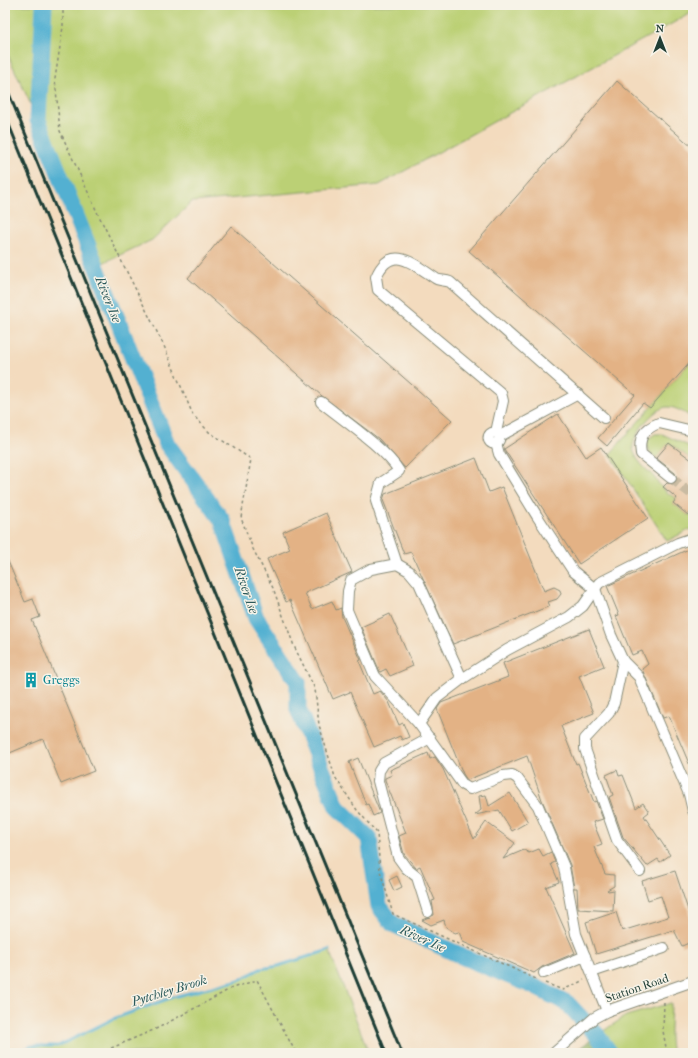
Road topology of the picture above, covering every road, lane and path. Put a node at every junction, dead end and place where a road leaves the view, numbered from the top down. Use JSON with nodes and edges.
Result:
{"nodes":[{"id":1,"x":63,"y":5,"type":"edge"},
{"id":2,"x":578,"y":394,"type":"junction"},
{"id":3,"x":321,"y":402,"type":"dead end"},
{"id":4,"x":604,"y":418,"type":"dead end"},
{"id":5,"x":693,"y":431,"type":"edge"},
{"id":6,"x":497,"y":437,"type":"junction"},
{"id":7,"x":671,"y":478,"type":"tunnel mouth"},
{"id":8,"x":693,"y":538,"type":"edge"},
{"id":9,"x":397,"y":564,"type":"junction"},
{"id":10,"x":595,"y":589,"type":"junction"},
{"id":11,"x":623,"y":661,"type":"junction"},
{"id":12,"x":462,"y":679,"type":"junction"},
{"id":13,"x":419,"y":724,"type":"junction"},
{"id":14,"x":430,"y":738,"type":"junction"},
{"id":15,"x":693,"y":811,"type":"edge"},
{"id":16,"x":640,"y":871,"type":"dead end"},
{"id":17,"x":428,"y":912,"type":"dead end"},
{"id":18,"x":664,"y":948,"type":"dead end"},
{"id":19,"x":585,"y":956,"type":"junction"},
{"id":20,"x":592,"y":972,"type":"junction"},
{"id":21,"x":541,"y":978,"type":"junction"},
{"id":22,"x":693,"y":981,"type":"edge"},
{"id":23,"x":588,"y":984,"type":"dead end"},
{"id":24,"x":665,"y":992,"type":"junction"},
{"id":25,"x":607,"y":1011,"type":"junction"},
{"id":26,"x":568,"y":1040,"type":"junction"},
{"id":27,"x":100,"y":1053,"type":"edge"},
{"id":28,"x":296,"y":1053,"type":"edge"},
{"id":29,"x":554,"y":1053,"type":"edge"},
{"id":30,"x":562,"y":1053,"type":"edge"},
{"id":31,"x":667,"y":1053,"type":"edge"}],
"edges":[{"from":1,"to":21,"type":"path"},
{"from":2,"to":4,"type":"street"},
{"from":2,"to":6,"type":"street"},
{"from":2,"to":6,"type":"street"},
{"from":3,"to":9,"type":"street"},
{"from":5,"to":7,"type":"street"},
{"from":6,"to":10,"type":"street"},
{"from":8,"to":10,"type":"street"},
{"from":9,"to":12,"type":"street"},
{"from":9,"to":13,"type":"street"},
{"from":10,"to":11,"type":"street"},
{"from":10,"to":12,"type":"street"},
{"from":11,"to":15,"type":"street"},
{"from":11,"to":16,"type":"street"},
{"from":12,"to":13,"type":"street"},
{"from":13,"to":14,"type":"street"},
{"from":14,"to":17,"type":"street"},
{"from":14,"to":19,"type":"street"},
{"from":18,"to":20,"type":"street"},
{"from":19,"to":20,"type":"street"},
{"from":19,"to":21,"type":"street"},
{"from":20,"to":25,"type":"street"},
{"from":21,"to":23,"type":"path"},
{"from":22,"to":24,"type":"street","name":"Station Road"},
{"from":24,"to":25,"type":"street","name":"Station Road"},
{"from":24,"to":31,"type":"path"},
{"from":25,"to":26,"type":"street","name":"Station Road"},
{"from":26,"to":29,"type":"street","name":"Station Road"},
{"from":26,"to":30,"type":"street"},
{"from":27,"to":28,"type":"path"}]}
